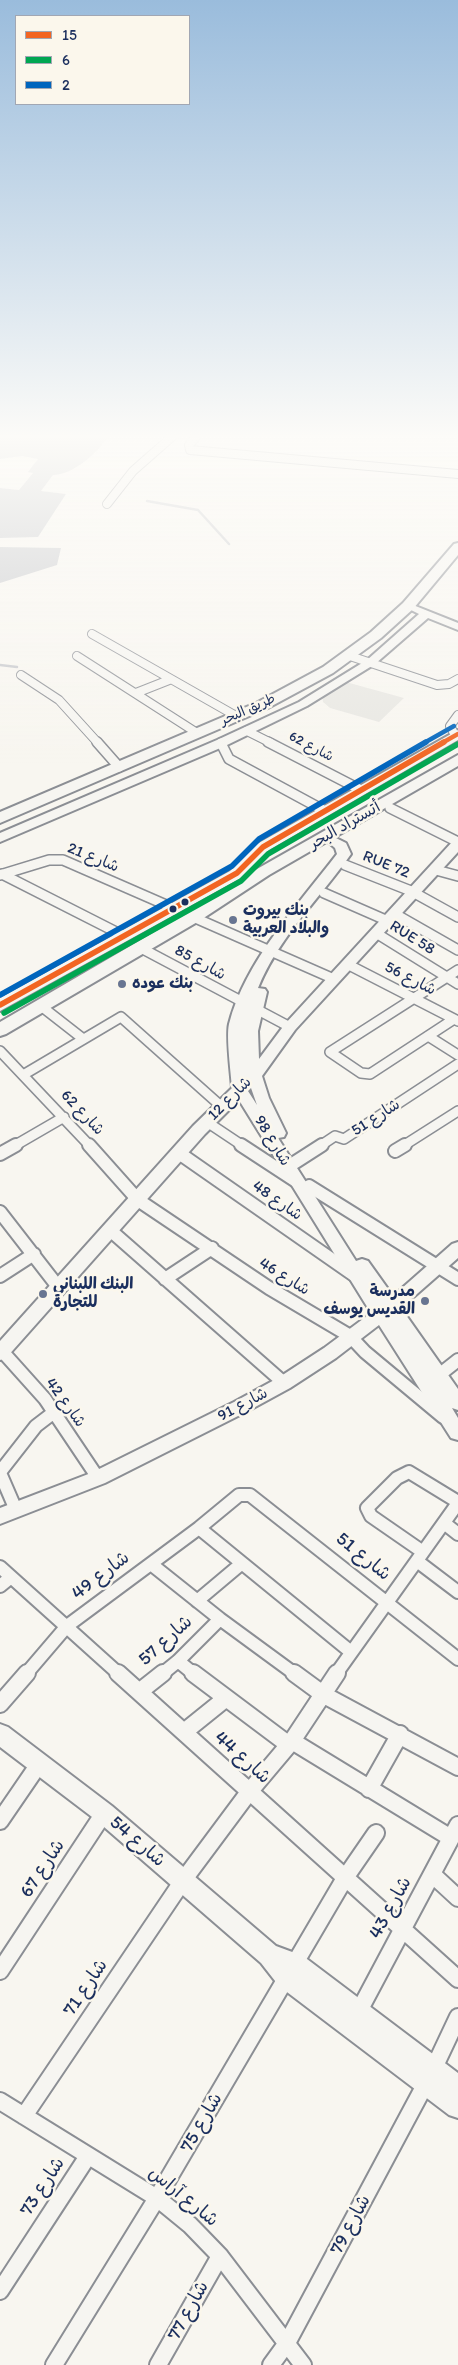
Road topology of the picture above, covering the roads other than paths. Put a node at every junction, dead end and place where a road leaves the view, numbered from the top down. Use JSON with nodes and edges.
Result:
{"nodes":[{"id":1,"x":458,"y":547,"type":"edge"},
{"id":2,"x":408,"y":606,"type":"junction"},
{"id":3,"x":427,"y":613,"type":"junction"},
{"id":4,"x":458,"y":627,"type":"edge"},
{"id":5,"x":92,"y":634,"type":"dead end"},
{"id":6,"x":77,"y":656,"type":"dead end"},
{"id":7,"x":350,"y":656,"type":"junction"},
{"id":8,"x":371,"y":662,"type":"junction"},
{"id":9,"x":21,"y":675,"type":"dead end"},
{"id":10,"x":169,"y":680,"type":"junction"},
{"id":11,"x":458,"y":680,"type":"edge"},
{"id":12,"x":136,"y":694,"type":"junction"},
{"id":13,"x":458,"y":715,"type":"edge"},
{"id":14,"x":236,"y":716,"type":"junction"},
{"id":15,"x":248,"y":731,"type":"junction"},
{"id":16,"x":197,"y":733,"type":"junction"},
{"id":17,"x":457,"y":738,"type":"edge"},
{"id":18,"x":221,"y":744,"type":"junction"},
{"id":19,"x":458,"y":760,"type":"edge"},
{"id":20,"x":119,"y":766,"type":"junction"},
{"id":21,"x":458,"y":770,"type":"edge"},
{"id":22,"x":361,"y":790,"type":"junction"},
{"id":23,"x":390,"y":808,"type":"junction"},
{"id":24,"x":0,"y":818,"type":"edge"},
{"id":25,"x":336,"y":818,"type":"junction"},
{"id":26,"x":0,"y":838,"type":"edge"},
{"id":27,"x":336,"y":840,"type":"junction"},
{"id":28,"x":458,"y":843,"type":"edge"},
{"id":29,"x":436,"y":870,"type":"junction"},
{"id":30,"x":338,"y":871,"type":"junction"},
{"id":31,"x":263,"y":872,"type":"junction"},
{"id":32,"x":1,"y":875,"type":"edge"},
{"id":33,"x":458,"y":876,"type":"edge"},
{"id":34,"x":324,"y":893,"type":"junction"},
{"id":35,"x":415,"y":893,"type":"junction"},
{"id":36,"x":173,"y":908,"type":"junction"},
{"id":37,"x":193,"y":917,"type":"junction"},
{"id":38,"x":391,"y":917,"type":"junction"},
{"id":39,"x":458,"y":918,"type":"edge"},
{"id":40,"x":376,"y":933,"type":"junction"},
{"id":41,"x":124,"y":936,"type":"junction"},
{"id":42,"x":141,"y":948,"type":"junction"},
{"id":43,"x":458,"y":950,"type":"edge"},
{"id":44,"x":273,"y":952,"type":"junction"},
{"id":45,"x":347,"y":964,"type":"junction"},
{"id":46,"x":458,"y":970,"type":"edge"},
{"id":47,"x":446,"y":977,"type":"junction"},
{"id":48,"x":334,"y":979,"type":"junction"},
{"id":49,"x":458,"y":984,"type":"edge"},
{"id":50,"x":413,"y":998,"type":"junction"},
{"id":51,"x":0,"y":1005,"type":"edge"},
{"id":52,"x":41,"y":1006,"type":"junction"},
{"id":53,"x":249,"y":1006,"type":"junction"},
{"id":54,"x":456,"y":1020,"type":"edge"},
{"id":55,"x":290,"y":1027,"type":"junction"},
{"id":56,"x":0,"y":1030,"type":"edge"},
{"id":57,"x":428,"y":1036,"type":"junction"},
{"id":58,"x":82,"y":1038,"type":"junction"},
{"id":59,"x":0,"y":1051,"type":"edge"},
{"id":60,"x":458,"y":1054,"type":"edge"},
{"id":61,"x":458,"y":1064,"type":"edge"},
{"id":62,"x":23,"y":1074,"type":"junction"},
{"id":63,"x":253,"y":1077,"type":"junction"},
{"id":64,"x":240,"y":1090,"type":"junction"},
{"id":65,"x":222,"y":1107,"type":"junction"},
{"id":66,"x":458,"y":1110,"type":"edge"},
{"id":67,"x":64,"y":1117,"type":"junction"},
{"id":68,"x":207,"y":1122,"type":"junction"},
{"id":69,"x":395,"y":1151,"type":"dead end"},
{"id":70,"x":179,"y":1153,"type":"junction"},
{"id":71,"x":0,"y":1154,"type":"edge"},
{"id":72,"x":294,"y":1163,"type":"junction"},
{"id":73,"x":303,"y":1184,"type":"junction"},
{"id":74,"x":138,"y":1200,"type":"junction"},
{"id":75,"x":0,"y":1212,"type":"edge"},
{"id":76,"x":110,"y":1230,"type":"junction"},
{"id":77,"x":212,"y":1248,"type":"junction"},
{"id":78,"x":458,"y":1248,"type":"edge"},
{"id":79,"x":34,"y":1254,"type":"junction"},
{"id":80,"x":439,"y":1266,"type":"junction"},
{"id":81,"x":0,"y":1276,"type":"edge"},
{"id":82,"x":356,"y":1276,"type":"junction"},
{"id":83,"x":165,"y":1278,"type":"junction"},
{"id":84,"x":458,"y":1279,"type":"edge"},
{"id":85,"x":58,"y":1288,"type":"junction"},
{"id":86,"x":386,"y":1310,"type":"junction"},
{"id":87,"x":350,"y":1336,"type":"junction"},
{"id":88,"x":1,"y":1352,"type":"edge"},
{"id":89,"x":456,"y":1364,"type":"edge"},
{"id":90,"x":438,"y":1375,"type":"junction"},
{"id":91,"x":284,"y":1383,"type":"junction"},
{"id":92,"x":458,"y":1403,"type":"edge"},
{"id":93,"x":53,"y":1413,"type":"junction"},
{"id":94,"x":456,"y":1430,"type":"edge"},
{"id":95,"x":0,"y":1473,"type":"edge"},
{"id":96,"x":98,"y":1478,"type":"junction"},
{"id":97,"x":239,"y":1495,"type":"joint"},
{"id":98,"x":458,"y":1502,"type":"edge"},
{"id":99,"x":8,"y":1513,"type":"edge"},
{"id":100,"x":444,"y":1523,"type":"junction"},
{"id":101,"x":199,"y":1528,"type":"junction"},
{"id":102,"x":458,"y":1534,"type":"edge"},
{"id":103,"x":420,"y":1557,"type":"junction"},
{"id":104,"x":151,"y":1564,"type":"junction"},
{"id":105,"x":241,"y":1564,"type":"junction"},
{"id":106,"x":4,"y":1577,"type":"edge"},
{"id":107,"x":458,"y":1592,"type":"edge"},
{"id":108,"x":197,"y":1602,"type":"junction"},
{"id":109,"x":386,"y":1603,"type":"junction"},
{"id":110,"x":220,"y":1619,"type":"junction"},
{"id":111,"x":67,"y":1626,"type":"junction"},
{"id":112,"x":351,"y":1652,"type":"junction"},
{"id":113,"x":458,"y":1659,"type":"edge"},
{"id":114,"x":178,"y":1661,"type":"junction"},
{"id":115,"x":139,"y":1692,"type":"junction"},
{"id":116,"x":324,"y":1695,"type":"junction"},
{"id":117,"x":226,"y":1699,"type":"junction"},
{"id":118,"x":0,"y":1704,"type":"edge"},
{"id":119,"x":184,"y":1732,"type":"junction"},
{"id":120,"x":0,"y":1734,"type":"edge"},
{"id":121,"x":400,"y":1734,"type":"junction"},
{"id":122,"x":290,"y":1743,"type":"junction"},
{"id":123,"x":38,"y":1764,"type":"junction"},
{"id":124,"x":458,"y":1767,"type":"edge"},
{"id":125,"x":369,"y":1789,"type":"junction"},
{"id":126,"x":249,"y":1792,"type":"junction"},
{"id":127,"x":104,"y":1813,"type":"junction"},
{"id":128,"x":0,"y":1820,"type":"edge"},
{"id":129,"x":455,"y":1832,"type":"edge"},
{"id":130,"x":376,"y":1833,"type":"dead end"},
{"id":131,"x":433,"y":1875,"type":"junction"},
{"id":132,"x":345,"y":1878,"type":"junction"},
{"id":133,"x":182,"y":1882,"type":"junction"},
{"id":134,"x":458,"y":1898,"type":"edge"},
{"id":135,"x":402,"y":1929,"type":"junction"},
{"id":136,"x":269,"y":1955,"type":"joint"},
{"id":137,"x":291,"y":1971,"type":"junction"},
{"id":138,"x":0,"y":1972,"type":"edge"},
{"id":139,"x":458,"y":1979,"type":"edge"},
{"id":140,"x":359,"y":2011,"type":"junction"},
{"id":141,"x":458,"y":2017,"type":"edge"},
{"id":142,"x":430,"y":2076,"type":"junction"},
{"id":143,"x":458,"y":2089,"type":"edge"},
{"id":144,"x":0,"y":2101,"type":"edge"},
{"id":145,"x":458,"y":2106,"type":"edge"},
{"id":146,"x":24,"y":2116,"type":"junction"},
{"id":147,"x":88,"y":2156,"type":"junction"},
{"id":148,"x":157,"y":2198,"type":"junction"},
{"id":149,"x":220,"y":2256,"type":"junction"},
{"id":150,"x":0,"y":2291,"type":"edge"},
{"id":151,"x":278,"y":2357,"type":"edge"},
{"id":152,"x":54,"y":2365,"type":"edge"},
{"id":153,"x":158,"y":2365,"type":"edge"},
{"id":154,"x":303,"y":2365,"type":"edge"}],
"edges":[{"from":1,"to":2,"type":"highway","name":"طريق البحر"},
{"from":2,"to":3,"type":"street"},
{"from":2,"to":7,"type":"highway","name":"طريق البحر"},
{"from":3,"to":4,"type":"street"},
{"from":3,"to":8,"type":"street"},
{"from":5,"to":10,"type":"street"},
{"from":6,"to":12,"type":"street"},
{"from":7,"to":8,"type":"street"},
{"from":7,"to":14,"type":"highway","name":"طريق البحر"},
{"from":8,"to":11,"type":"street"},
{"from":8,"to":15,"type":"street"},
{"from":9,"to":20,"type":"street"},
{"from":10,"to":12,"type":"street"},
{"from":10,"to":14,"type":"street"},
{"from":12,"to":16,"type":"street"},
{"from":13,"to":17,"type":"street"},
{"from":14,"to":16,"type":"highway","name":"طريق البحر"},
{"from":15,"to":18,"type":"street"},
{"from":15,"to":22,"type":"street","name":"شارع 62"},
{"from":16,"to":20,"type":"highway","name":"طريق البحر"},
{"from":17,"to":22,"type":"highway"},
{"from":17,"to":25,"type":"highway","name":"أتستراد البحر"},
{"from":18,"to":25,"type":"street"},
{"from":18,"to":26,"type":"street"},
{"from":19,"to":25,"type":"highway","name":"أتستراد البحر"},
{"from":20,"to":24,"type":"highway","name":"طريق البحر"},
{"from":21,"to":23,"type":"highway"},
{"from":22,"to":25,"type":"highway"},
{"from":23,"to":27,"type":"highway"},
{"from":23,"to":28,"type":"street"},
{"from":25,"to":31,"type":"highway","name":"أتستراد البحر"},
{"from":25,"to":36,"type":"highway","name":"أتستراد البحر"},
{"from":27,"to":30,"type":"street","name":"شارع 98"},
{"from":27,"to":31,"type":"highway"},
{"from":28,"to":29,"type":"street","name":"شارع 12"},
{"from":29,"to":33,"type":"street"},
{"from":29,"to":35,"type":"street","name":"شارع 12"},
{"from":30,"to":34,"type":"street","name":"شارع 98"},
{"from":30,"to":35,"type":"street","name":"RUE 72"},
{"from":30,"to":44,"type":"street","name":"شارع 98"},
{"from":31,"to":37,"type":"highway","name":"أتستراد البحر"},
{"from":32,"to":36,"type":"street","name":"شارع 21"},
{"from":32,"to":41,"type":"street"},
{"from":34,"to":38,"type":"street"},
{"from":34,"to":44,"type":"street","name":"شارع 98"},
{"from":35,"to":38,"type":"street","name":"شارع 12"},
{"from":35,"to":39,"type":"street","name":"RUE 72"},
{"from":36,"to":41,"type":"highway","name":"أتستراد البحر"},
{"from":37,"to":42,"type":"highway","name":"أتستراد البحر"},
{"from":37,"to":44,"type":"street"},
{"from":38,"to":40,"type":"street","name":"شارع 12"},
{"from":38,"to":43,"type":"street"},
{"from":40,"to":45,"type":"street","name":"شارع 12"},
{"from":40,"to":47,"type":"street","name":"RUE 58"},
{"from":41,"to":51,"type":"highway","name":"أتستراد البحر"},
{"from":42,"to":52,"type":"highway","name":"أتستراد البحر"},
{"from":42,"to":53,"type":"street","name":"شارع 85"},
{"from":44,"to":48,"type":"street"},
{"from":44,"to":53,"type":"street","name":"شارع 98"},
{"from":45,"to":48,"type":"street","name":"شارع 12"},
{"from":45,"to":50,"type":"street","name":"شارع 56"},
{"from":46,"to":47,"type":"street"},
{"from":47,"to":49,"type":"street","name":"RUE 58"},
{"from":47,"to":50,"type":"street"},
{"from":48,"to":55,"type":"street","name":"شارع 12"},
{"from":50,"to":54,"type":"street","name":"شارع 56"},
{"from":50,"to":57,"type":"street"},
{"from":52,"to":56,"type":"highway","name":"أتستراد البحر"},
{"from":52,"to":58,"type":"street"},
{"from":53,"to":55,"type":"street","name":"شارع 85"},
{"from":53,"to":63,"type":"street","name":"شارع 98"},
{"from":53,"to":64,"type":"street","name":"شارع 98"},
{"from":54,"to":57,"type":"street"},
{"from":55,"to":63,"type":"street","name":"شارع 12"},
{"from":57,"to":60,"type":"street"},
{"from":58,"to":62,"type":"street"},
{"from":58,"to":65,"type":"street"},
{"from":59,"to":62,"type":"street","name":"شارع 62"},
{"from":61,"to":72,"type":"street","name":"شارع 51"},
{"from":62,"to":67,"type":"street","name":"شارع 62"},
{"from":63,"to":64,"type":"street","name":"شارع 12"},
{"from":63,"to":72,"type":"street","name":"شارع 98"},
{"from":64,"to":65,"type":"street","name":"شارع 12"},
{"from":64,"to":73,"type":"street","name":"شارع 98"},
{"from":65,"to":68,"type":"street","name":"شارع 12"},
{"from":66,"to":69,"type":"street"},
{"from":67,"to":71,"type":"street"},
{"from":67,"to":74,"type":"street","name":"شارع 62"},
{"from":68,"to":70,"type":"street","name":"شارع 12"},
{"from":68,"to":73,"type":"street"},
{"from":70,"to":74,"type":"street","name":"شارع 12"},
{"from":70,"to":82,"type":"street","name":"شارع 48"},
{"from":72,"to":73,"type":"street","name":"شارع 98"},
{"from":73,"to":80,"type":"street"},
{"from":73,"to":82,"type":"street","name":"شارع 98"},
{"from":73,"to":86,"type":"street","name":"شارع 98"},
{"from":74,"to":76,"type":"street","name":"شارع 12"},
{"from":74,"to":77,"type":"street","name":"شارع 46"},
{"from":75,"to":79,"type":"street"},
{"from":76,"to":83,"type":"street"},
{"from":76,"to":85,"type":"street","name":"شارع 12"},
{"from":77,"to":83,"type":"street"},
{"from":77,"to":87,"type":"street","name":"شارع 46"},
{"from":78,"to":80,"type":"street","name":"شارع 91"},
{"from":79,"to":81,"type":"street"},
{"from":79,"to":85,"type":"street"},
{"from":80,"to":84,"type":"street"},
{"from":80,"to":86,"type":"street","name":"شارع 91"},
{"from":82,"to":86,"type":"street","name":"شارع 98"},
{"from":83,"to":91,"type":"street"},
{"from":85,"to":88,"type":"street","name":"شارع 12"},
{"from":86,"to":87,"type":"street","name":"شارع 91"},
{"from":86,"to":90,"type":"street","name":"شارع 98"},
{"from":86,"to":94,"type":"street","name":"شارع 98"},
{"from":87,"to":91,"type":"street","name":"شارع 91"},
{"from":87,"to":94,"type":"street","name":"شارع 46"},
{"from":88,"to":93,"type":"street","name":"شارع 42"},
{"from":89,"to":90,"type":"street"},
{"from":90,"to":92,"type":"street","name":"شارع 98"},
{"from":91,"to":96,"type":"street","name":"شارع 91"},
{"from":93,"to":95,"type":"street"},
{"from":93,"to":96,"type":"street","name":"شارع 42"},
{"from":95,"to":99,"type":"street"},
{"from":96,"to":99,"type":"street","name":"شارع 91"},
{"from":97,"to":101,"type":"street","name":"شارع 49"},
{"from":97,"to":109,"type":"street","name":"شارع 51"},
{"from":98,"to":100,"type":"street","name":"شارع 71"},
{"from":98,"to":103,"type":"street"},
{"from":100,"to":102,"type":"street"},
{"from":100,"to":103,"type":"street","name":"شارع 71"},
{"from":101,"to":104,"type":"street","name":"شارع 49"},
{"from":101,"to":105,"type":"street"},
{"from":103,"to":107,"type":"street"},
{"from":103,"to":109,"type":"street","name":"شارع 71"},
{"from":104,"to":108,"type":"street"},
{"from":104,"to":111,"type":"street","name":"شارع 49"},
{"from":105,"to":108,"type":"street"},
{"from":105,"to":112,"type":"street"},
{"from":106,"to":111,"type":"street","name":"شارع 44"},
{"from":108,"to":110,"type":"street"},
{"from":109,"to":112,"type":"street","name":"شارع 71"},
{"from":109,"to":113,"type":"street","name":"شارع 51"},
{"from":110,"to":114,"type":"street","name":"شارع 57"},
{"from":110,"to":116,"type":"street"},
{"from":111,"to":115,"type":"street","name":"شارع 44"},
{"from":111,"to":118,"type":"street","name":"شارع 49"},
{"from":112,"to":116,"type":"street","name":"شارع 71"},
{"from":114,"to":115,"type":"street","name":"شارع 57"},
{"from":114,"to":117,"type":"street"},
{"from":115,"to":119,"type":"street","name":"شارع 44"},
{"from":116,"to":121,"type":"street"},
{"from":116,"to":122,"type":"street","name":"شارع 71"},
{"from":117,"to":119,"type":"street"},
{"from":117,"to":122,"type":"street"},
{"from":119,"to":126,"type":"street","name":"شارع 44"},
{"from":120,"to":123,"type":"street","name":"شارع 54"},
{"from":121,"to":124,"type":"street"},
{"from":121,"to":125,"type":"street"},
{"from":122,"to":125,"type":"street"},
{"from":122,"to":126,"type":"street","name":"شارع 71"},
{"from":123,"to":127,"type":"street","name":"شارع 54"},
{"from":123,"to":128,"type":"street"},
{"from":125,"to":129,"type":"street"},
{"from":126,"to":132,"type":"street","name":"شارع 44"},
{"from":126,"to":133,"type":"street","name":"شارع 71"},
{"from":127,"to":133,"type":"street","name":"شارع 54"},
{"from":127,"to":138,"type":"street","name":"شارع 67"},
{"from":129,"to":131,"type":"street","name":"شارع 43"},
{"from":130,"to":132,"type":"street","name":"شارع 75"},
{"from":131,"to":134,"type":"street"},
{"from":131,"to":135,"type":"street","name":"شارع 43"},
{"from":132,"to":135,"type":"street","name":"شارع 44"},
{"from":132,"to":137,"type":"street","name":"شارع 75"},
{"from":133,"to":136,"type":"street","name":"شارع 54"},
{"from":133,"to":146,"type":"street","name":"شارع 71"},
{"from":135,"to":139,"type":"street","name":"شارع 44"},
{"from":135,"to":140,"type":"street","name":"شارع 43"},
{"from":136,"to":137,"type":"street","name":"شارع 54"},
{"from":137,"to":140,"type":"street","name":"شارع 54"},
{"from":137,"to":142,"type":"street","name":"شارع 54"},
{"from":137,"to":148,"type":"street","name":"شارع 75"},
{"from":140,"to":142,"type":"street","name":"شارع 54"},
{"from":141,"to":142,"type":"street"},
{"from":142,"to":143,"type":"street","name":"شارع 54"},
{"from":142,"to":145,"type":"street","name":"شارع 54"},
{"from":142,"to":151,"type":"street","name":"شارع 79"},
{"from":144,"to":146,"type":"street","name":"شارع آراس"},
{"from":146,"to":147,"type":"street","name":"شارع آراس"},
{"from":147,"to":148,"type":"street","name":"شارع آراس"},
{"from":147,"to":150,"type":"street","name":"شارع 73"},
{"from":148,"to":149,"type":"street","name":"شارع آراس"},
{"from":148,"to":152,"type":"street","name":"شارع 75"},
{"from":149,"to":151,"type":"street","name":"شارع آراس"},
{"from":149,"to":153,"type":"street","name":"شارع 77"},
{"from":151,"to":154,"type":"street","name":"شارع آراس"}]}
